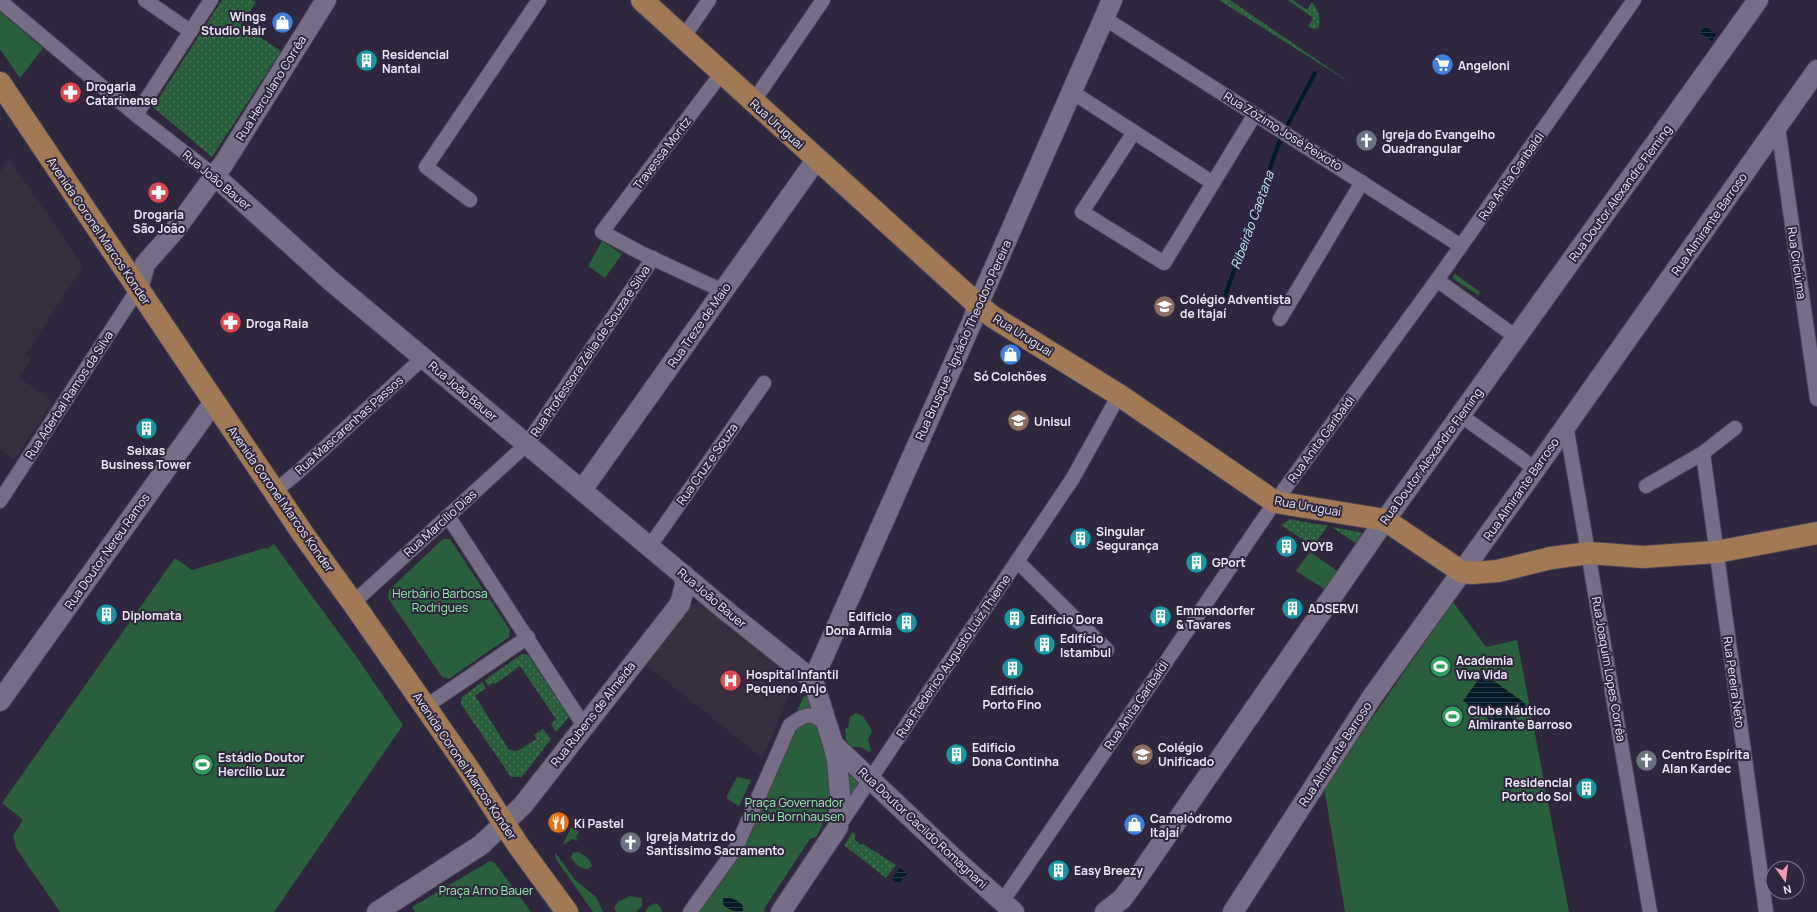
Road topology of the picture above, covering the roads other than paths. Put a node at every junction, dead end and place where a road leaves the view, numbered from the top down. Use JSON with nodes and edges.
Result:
{"nodes":[{"id":1,"x":145,"y":0,"type":"edge"},
{"id":2,"x":210,"y":0,"type":"edge"},
{"id":3,"x":326,"y":0,"type":"edge"},
{"id":4,"x":539,"y":0,"type":"edge"},
{"id":5,"x":642,"y":0,"type":"edge"},
{"id":6,"x":709,"y":0,"type":"edge"},
{"id":7,"x":824,"y":0,"type":"edge"},
{"id":8,"x":1112,"y":0,"type":"edge"},
{"id":9,"x":1634,"y":0,"type":"edge"},
{"id":10,"x":1758,"y":0,"type":"edge"},
{"id":11,"x":0,"y":1,"type":"edge"},
{"id":12,"x":1104,"y":18,"type":"junction"},
{"id":13,"x":190,"y":31,"type":"junction"},
{"id":14,"x":684,"y":38,"type":"junction"},
{"id":15,"x":1817,"y":70,"type":"edge"},
{"id":16,"x":721,"y":74,"type":"junction"},
{"id":17,"x":2,"y":92,"type":"edge"},
{"id":18,"x":1072,"y":92,"type":"junction"},
{"id":19,"x":753,"y":102,"type":"junction"},
{"id":20,"x":136,"y":114,"type":"junction"},
{"id":21,"x":1255,"y":114,"type":"junction"},
{"id":22,"x":1778,"y":127,"type":"junction"},
{"id":23,"x":1134,"y":132,"type":"junction"},
{"id":24,"x":816,"y":160,"type":"junction"},
{"id":25,"x":215,"y":176,"type":"junction"},
{"id":26,"x":1362,"y":182,"type":"junction"},
{"id":27,"x":1213,"y":183,"type":"junction"},
{"id":28,"x":470,"y":200,"type":"dead end"},
{"id":29,"x":1461,"y":246,"type":"junction"},
{"id":30,"x":653,"y":258,"type":"junction"},
{"id":31,"x":1437,"y":280,"type":"junction"},
{"id":32,"x":138,"y":289,"type":"junction"},
{"id":33,"x":723,"y":291,"type":"junction"},
{"id":34,"x":978,"y":305,"type":"junction"},
{"id":35,"x":1280,"y":319,"type":"dead end"},
{"id":36,"x":1516,"y":337,"type":"junction"},
{"id":37,"x":423,"y":358,"type":"junction"},
{"id":38,"x":764,"y":382,"type":"dead end"},
{"id":39,"x":1119,"y":395,"type":"junction"},
{"id":40,"x":1817,"y":399,"type":"edge"},
{"id":41,"x":214,"y":402,"type":"junction"},
{"id":42,"x":1460,"y":415,"type":"junction"},
{"id":43,"x":1566,"y":425,"type":"junction"},
{"id":44,"x":1735,"y":428,"type":"dead end"},
{"id":45,"x":527,"y":444,"type":"junction"},
{"id":46,"x":1703,"y":453,"type":"junction"},
{"id":47,"x":1536,"y":469,"type":"junction"},
{"id":48,"x":1646,"y":486,"type":"dead end"},
{"id":49,"x":582,"y":490,"type":"junction"},
{"id":50,"x":274,"y":492,"type":"junction"},
{"id":51,"x":0,"y":501,"type":"edge"},
{"id":52,"x":1274,"y":502,"type":"junction"},
{"id":53,"x":448,"y":516,"type":"junction"},
{"id":54,"x":1385,"y":520,"type":"junction"},
{"id":55,"x":1817,"y":533,"type":"edge"},
{"id":56,"x":650,"y":546,"type":"junction"},
{"id":57,"x":1716,"y":552,"type":"junction"},
{"id":58,"x":1589,"y":553,"type":"junction"},
{"id":59,"x":1017,"y":561,"type":"junction"},
{"id":60,"x":1462,"y":572,"type":"junction"},
{"id":61,"x":684,"y":575,"type":"junction"},
{"id":62,"x":708,"y":595,"type":"junction"},
{"id":63,"x":353,"y":603,"type":"junction"},
{"id":64,"x":680,"y":604,"type":"junction"},
{"id":65,"x":528,"y":637,"type":"junction"},
{"id":66,"x":1107,"y":650,"type":"dead end"},
{"id":67,"x":812,"y":680,"type":"junction"},
{"id":68,"x":0,"y":701,"type":"edge"},
{"id":69,"x":425,"y":707,"type":"junction"},
{"id":70,"x":826,"y":724,"type":"junction"},
{"id":71,"x":584,"y":726,"type":"junction"},
{"id":72,"x":833,"y":744,"type":"junction"},
{"id":73,"x":870,"y":779,"type":"junction"},
{"id":74,"x":505,"y":823,"type":"junction"},
{"id":75,"x":838,"y":827,"type":"junction"},
{"id":76,"x":1008,"y":907,"type":"edge"},
{"id":77,"x":377,"y":912,"type":"edge"},
{"id":78,"x":567,"y":912,"type":"edge"},
{"id":79,"x":690,"y":912,"type":"edge"},
{"id":80,"x":781,"y":912,"type":"edge"},
{"id":81,"x":1106,"y":912,"type":"edge"},
{"id":82,"x":1233,"y":912,"type":"edge"},
{"id":83,"x":1650,"y":912,"type":"edge"},
{"id":84,"x":1766,"y":912,"type":"edge"}],
"edges":[{"from":1,"to":13,"type":"street"},
{"from":2,"to":13,"type":"street"},
{"from":3,"to":25,"type":"street","name":"Rua Herculano Corrêa"},
{"from":4,"to":28,"type":"street"},
{"from":5,"to":14,"type":"main road","name":"Rua Uruguai"},
{"from":6,"to":14,"type":"street"},
{"from":7,"to":19,"type":"street"},
{"from":8,"to":12,"type":"street","name":"Rua Brusque - Ignácio Theodoro Pereira"},
{"from":9,"to":29,"type":"street","name":"Rua Anita Garibaldi"},
{"from":10,"to":36,"type":"street","name":"Rua Doutor Alexandre Fleming"},
{"from":11,"to":20,"type":"street","name":"Rua João Bauer"},
{"from":12,"to":18,"type":"street","name":"Rua Brusque - Ignácio Theodoro Pereira"},
{"from":12,"to":21,"type":"street","name":"Rua Zózimo José Peixoto"},
{"from":13,"to":20,"type":"street"},
{"from":14,"to":16,"type":"main road","name":"Rua Uruguai"},
{"from":15,"to":22,"type":"street","name":"Rua Almirante Barroso"},
{"from":16,"to":19,"type":"main road","name":"Rua Uruguai"},
{"from":16,"to":30,"type":"street","name":"Travessa Moritz"},
{"from":17,"to":32,"type":"main road","name":"Avenida Coronel Marcos Konder"},
{"from":18,"to":23,"type":"street"},
{"from":18,"to":34,"type":"street","name":"Rua Brusque - Ignácio Theodoro Pereira"},
{"from":19,"to":24,"type":"main road","name":"Rua Uruguai"},
{"from":20,"to":25,"type":"street","name":"Rua João Bauer"},
{"from":21,"to":26,"type":"street","name":"Rua Zózimo José Peixoto"},
{"from":21,"to":27,"type":"street"},
{"from":22,"to":40,"type":"street","name":"Rua Criciúma"},
{"from":22,"to":43,"type":"street","name":"Rua Almirante Barroso"},
{"from":23,"to":27,"type":"street"},
{"from":23,"to":27,"type":"street"},
{"from":24,"to":33,"type":"street","name":"Rua Treze de Maio"},
{"from":24,"to":34,"type":"main road","name":"Rua Uruguai"},
{"from":25,"to":32,"type":"street","name":"Rua Herculano Corrêa"},
{"from":25,"to":37,"type":"street","name":"Rua João Bauer"},
{"from":26,"to":29,"type":"street","name":"Rua Zózimo José Peixoto"},
{"from":26,"to":35,"type":"street"},
{"from":29,"to":31,"type":"street","name":"Rua Anita Garibaldi"},
{"from":30,"to":33,"type":"street"},
{"from":30,"to":45,"type":"street","name":"Rua Professora Zélia de Souza e Silva"},
{"from":31,"to":36,"type":"street"},
{"from":31,"to":52,"type":"street","name":"Rua Anita Garibaldi"},
{"from":32,"to":41,"type":"main road","name":"Avenida Coronel Marcos Konder"},
{"from":32,"to":51,"type":"street","name":"Rua Aderbal Ramos da Silva"},
{"from":33,"to":49,"type":"street","name":"Rua Treze de Maio"},
{"from":34,"to":39,"type":"main road","name":"Rua Uruguai"},
{"from":34,"to":67,"type":"street","name":"Rua Brusque - Ignácio Theodoro Pereira"},
{"from":36,"to":42,"type":"street","name":"Rua Doutor Alexandre Fleming"},
{"from":37,"to":45,"type":"street","name":"Rua João Bauer"},
{"from":37,"to":50,"type":"street","name":"Rua Mascarenhas Passos"},
{"from":38,"to":56,"type":"street","name":"Rua Cruz e Souza"},
{"from":39,"to":52,"type":"main road","name":"Rua Uruguai"},
{"from":39,"to":59,"type":"street","name":"Rua Frederico Augusto Luiz Thieme"},
{"from":41,"to":50,"type":"main road","name":"Avenida Coronel Marcos Konder"},
{"from":41,"to":68,"type":"street","name":"Rua Doutor Nereu Ramos"},
{"from":42,"to":47,"type":"street"},
{"from":42,"to":54,"type":"street","name":"Rua Doutor Alexandre Fleming"},
{"from":43,"to":47,"type":"street","name":"Rua Almirante Barroso"},
{"from":43,"to":58,"type":"street","name":"Rua Joaquim Lopes Corrêa"},
{"from":44,"to":46,"type":"street"},
{"from":45,"to":49,"type":"street","name":"Rua João Bauer"},
{"from":45,"to":53,"type":"street","name":"Rua Marcílio Dias"},
{"from":46,"to":48,"type":"street"},
{"from":46,"to":57,"type":"street","name":"Rua Pereira Neto"},
{"from":47,"to":60,"type":"street","name":"Rua Almirante Barroso"},
{"from":49,"to":56,"type":"street","name":"Rua João Bauer"},
{"from":50,"to":63,"type":"main road","name":"Avenida Coronel Marcos Konder"},
{"from":52,"to":54,"type":"main road","name":"Rua Uruguai"},
{"from":52,"to":76,"type":"street","name":"Rua Anita Garibaldi"},
{"from":53,"to":63,"type":"street","name":"Rua Marcílio Dias"},
{"from":53,"to":65,"type":"street"},
{"from":54,"to":60,"type":"main road","name":"Rua Uruguai"},
{"from":54,"to":81,"type":"street","name":"Rua Doutor Alexandre Fleming"},
{"from":55,"to":57,"type":"main road"},
{"from":56,"to":61,"type":"street","name":"Rua João Bauer"},
{"from":57,"to":58,"type":"main road"},
{"from":57,"to":84,"type":"street","name":"Rua Pereira Neto"},
{"from":58,"to":60,"type":"main road"},
{"from":58,"to":83,"type":"street","name":"Rua Joaquim Lopes Corrêa"},
{"from":59,"to":66,"type":"street"},
{"from":59,"to":73,"type":"street","name":"Rua Frederico Augusto Luiz Thieme"},
{"from":60,"to":82,"type":"street","name":"Rua Almirante Barroso"},
{"from":61,"to":62,"type":"street","name":"Rua João Bauer"},
{"from":61,"to":64,"type":"street","name":"Rua Rubens de Almeida"},
{"from":62,"to":64,"type":"street"},
{"from":62,"to":67,"type":"street","name":"Rua João Bauer"},
{"from":63,"to":69,"type":"main road","name":"Avenida Coronel Marcos Konder"},
{"from":64,"to":71,"type":"street","name":"Rua Rubens de Almeida"},
{"from":65,"to":69,"type":"street"},
{"from":65,"to":71,"type":"street"},
{"from":67,"to":70,"type":"street"},
{"from":69,"to":74,"type":"main road","name":"Avenida Coronel Marcos Konder"},
{"from":70,"to":72,"type":"street"},
{"from":70,"to":79,"type":"street"},
{"from":71,"to":74,"type":"street","name":"Rua Rubens de Almeida"},
{"from":72,"to":73,"type":"street","name":"Rua Doutor Cacildo Romagnani"},
{"from":72,"to":75,"type":"street"},
{"from":73,"to":75,"type":"street","name":"Rua Frederico Augusto Luiz Thieme"},
{"from":73,"to":76,"type":"street","name":"Rua Doutor Cacildo Romagnani"},
{"from":74,"to":77,"type":"street","name":"Rua Rubens de Almeida"},
{"from":74,"to":78,"type":"main road","name":"Avenida Coronel Marcos Konder"},
{"from":75,"to":80,"type":"street","name":"Rua Frederico Augusto Luiz Thieme"}]}
